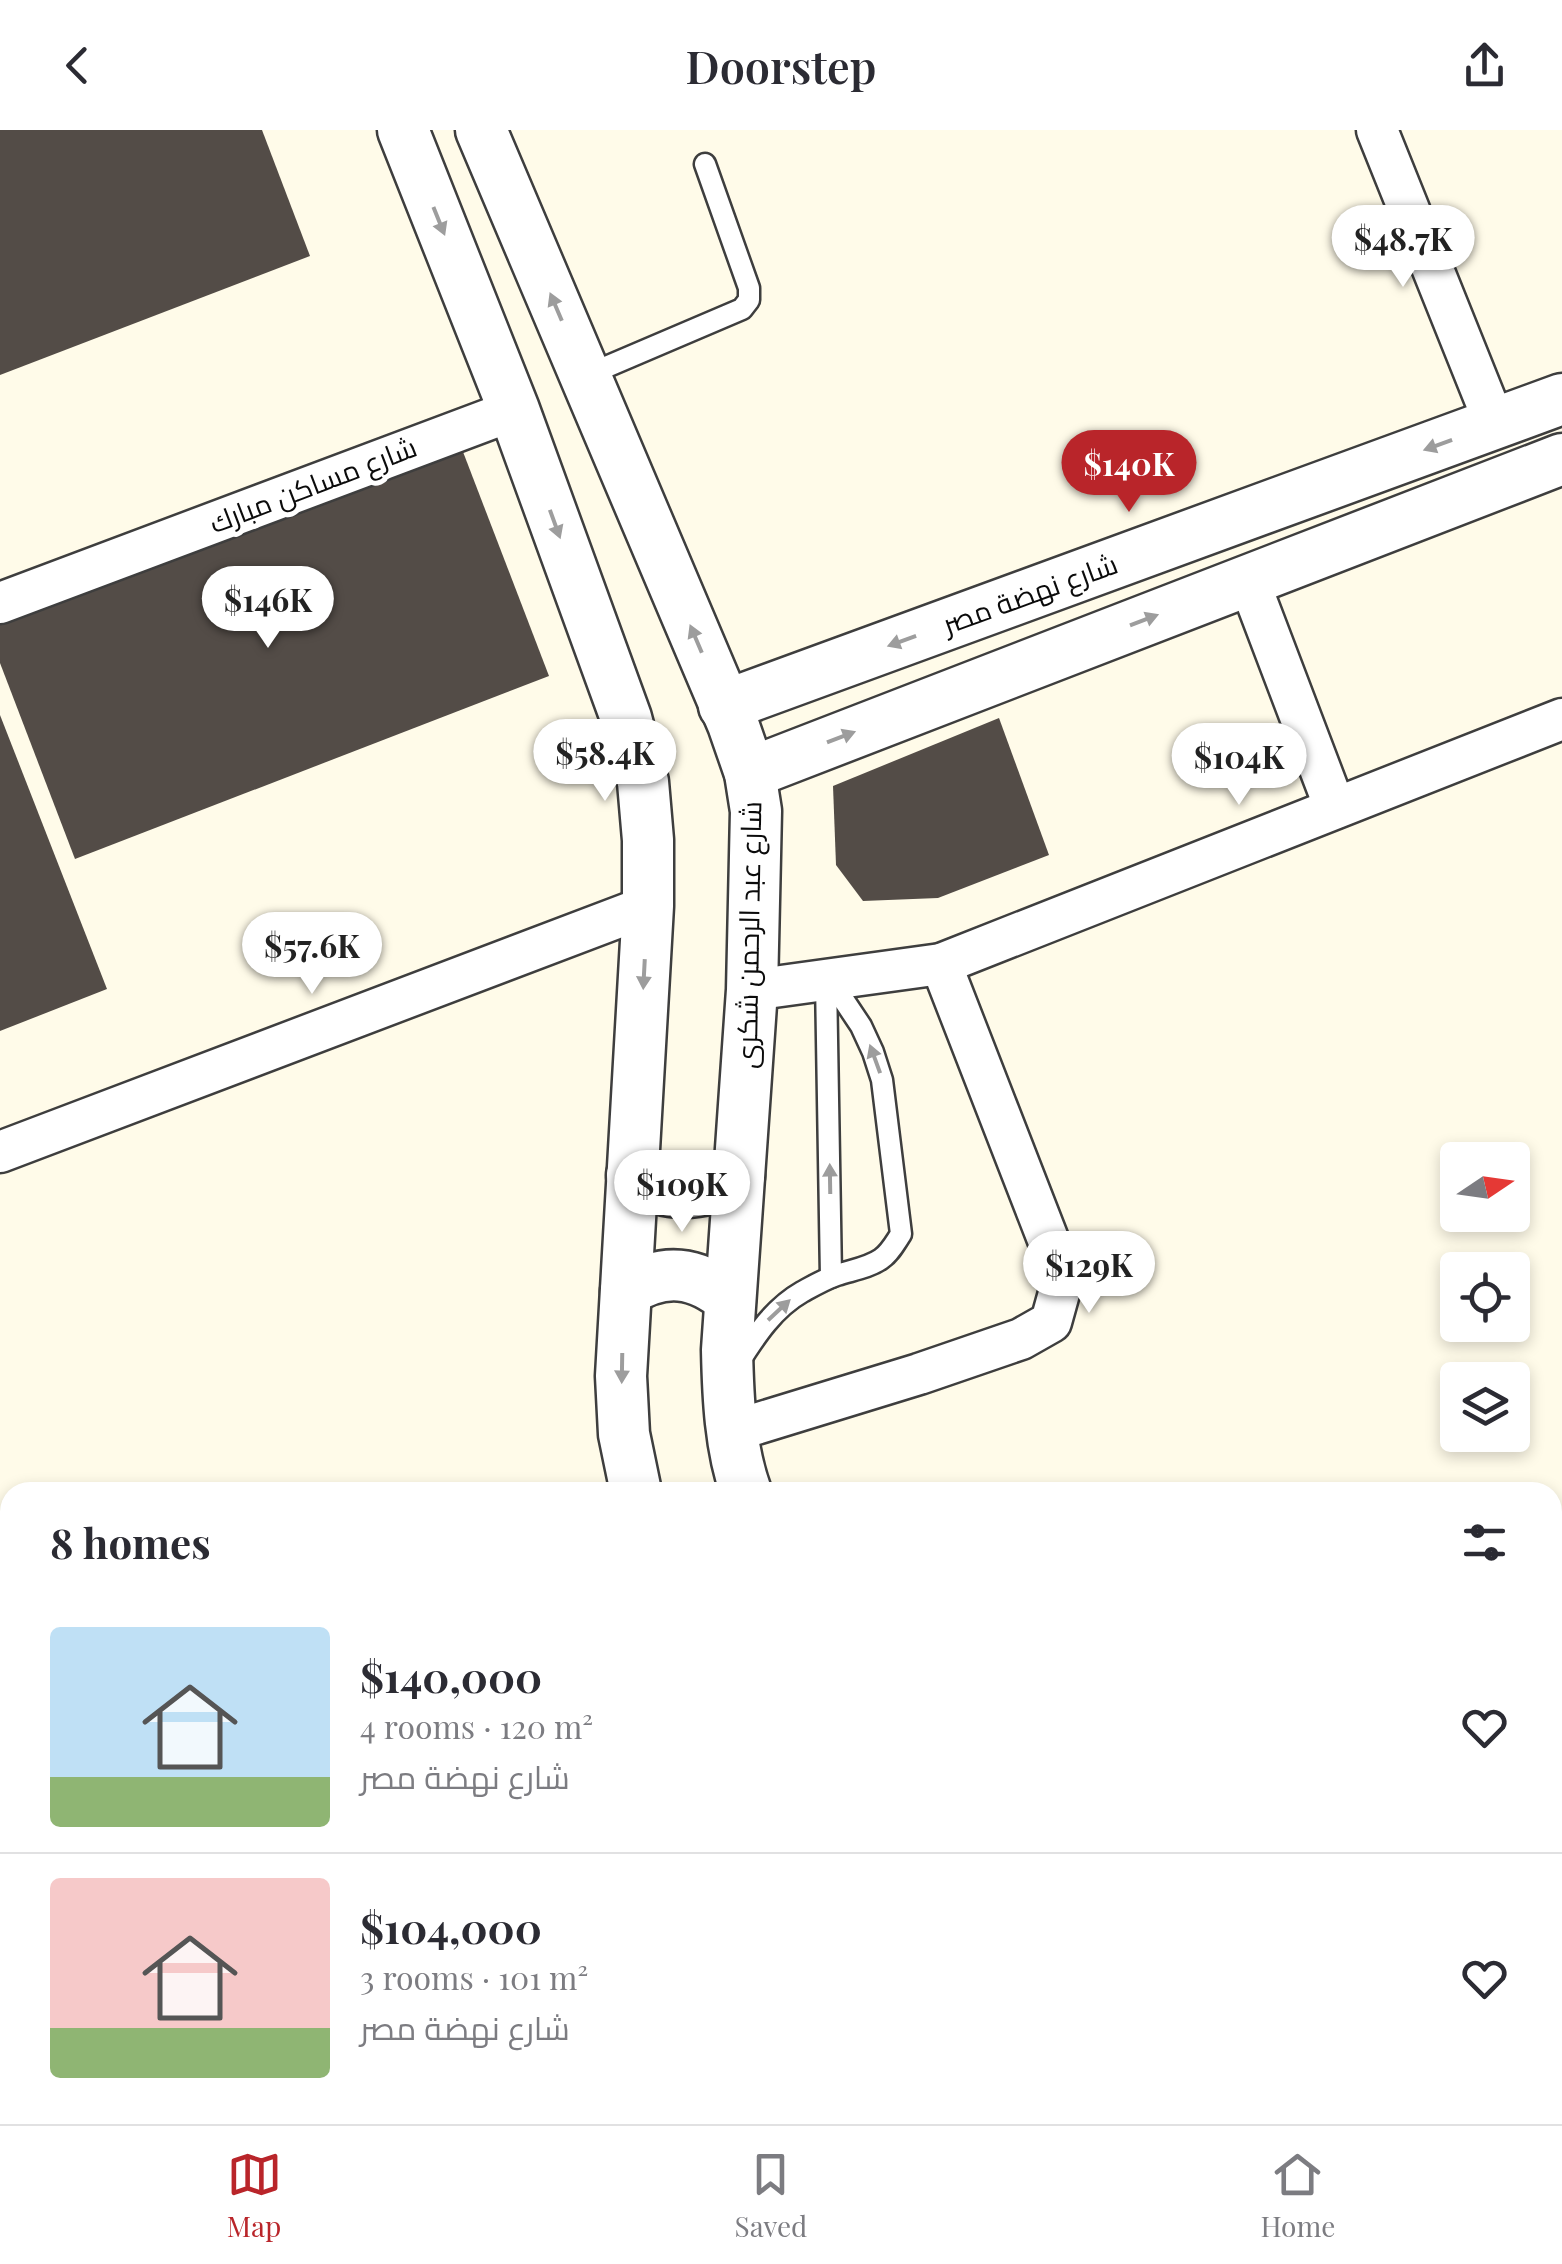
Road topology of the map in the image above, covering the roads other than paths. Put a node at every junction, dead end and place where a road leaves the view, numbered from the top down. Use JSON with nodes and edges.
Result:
{"nodes":[{"id":1,"x":403,"y":130,"type":"edge"},
{"id":2,"x":481,"y":130,"type":"edge"},
{"id":3,"x":1377,"y":130,"type":"edge"},
{"id":4,"x":706,"y":164,"type":"dead end"},
{"id":5,"x":585,"y":376,"type":"junction"},
{"id":6,"x":1562,"y":400,"type":"edge"},
{"id":7,"x":514,"y":410,"type":"junction"},
{"id":8,"x":1495,"y":424,"type":"junction"},
{"id":9,"x":1562,"y":458,"type":"edge"},
{"id":10,"x":1248,"y":580,"type":"junction"},
{"id":11,"x":0,"y":603,"type":"edge"},
{"id":12,"x":999,"y":605,"type":"junction"},
{"id":13,"x":1023,"y":667,"type":"junction"},
{"id":14,"x":724,"y":706,"type":"junction"},
{"id":15,"x":1562,"y":718,"type":"edge"},
{"id":16,"x":750,"y":772,"type":"junction"},
{"id":17,"x":1335,"y":808,"type":"junction"},
{"id":18,"x":648,"y":906,"type":"junction"},
{"id":19,"x":941,"y":964,"type":"junction"},
{"id":20,"x":826,"y":980,"type":"junction"},
{"id":21,"x":752,"y":990,"type":"junction"},
{"id":22,"x":0,"y":1152,"type":"edge"},
{"id":23,"x":632,"y":1175,"type":"junction"},
{"id":24,"x":739,"y":1176,"type":"junction"},
{"id":25,"x":832,"y":1277,"type":"junction"},
{"id":26,"x":626,"y":1290,"type":"junction"},
{"id":27,"x":730,"y":1298,"type":"junction"},
{"id":28,"x":730,"y":1411,"type":"junction"},
{"id":29,"x":632,"y":1482,"type":"edge"},
{"id":30,"x":744,"y":1482,"type":"edge"}],
"edges":[{"from":1,"to":7,"type":"street","one_way":true},
{"from":5,"to":2,"type":"street","name":"شارع عبد الرحمن شكرى","one_way":true},
{"from":3,"to":8,"type":"street"},
{"from":4,"to":5,"type":"lane"},
{"from":14,"to":5,"type":"street","name":"شارع عبد الرحمن شكرى","one_way":true},
{"from":6,"to":8,"type":"street","name":"شارع نهضة مصر"},
{"from":7,"to":11,"type":"street","name":"شارع مساكن مبارك"},
{"from":7,"to":18,"type":"street","one_way":true},
{"from":8,"to":12,"type":"street","name":"شارع نهضة مصر","one_way":true},
{"from":9,"to":10,"type":"street"},
{"from":13,"to":10,"type":"street","one_way":true},
{"from":10,"to":17,"type":"street"},
{"from":12,"to":13,"type":"street"},
{"from":12,"to":14,"type":"street","name":"شارع نهضة مصر","one_way":true},
{"from":16,"to":13,"type":"street","one_way":true},
{"from":14,"to":16,"type":"street","name":"شارع عبد الرحمن شكرى"},
{"from":15,"to":17,"type":"street"},
{"from":16,"to":21,"type":"street","name":"شارع عبد الرحمن شكرى"},
{"from":17,"to":19,"type":"street"},
{"from":18,"to":22,"type":"street"},
{"from":18,"to":23,"type":"street","one_way":true},
{"from":19,"to":20,"type":"street"},
{"from":19,"to":28,"type":"street"},
{"from":20,"to":21,"type":"street"},
{"from":25,"to":20,"type":"lane","one_way":true},
{"from":25,"to":20,"type":"lane","one_way":true},
{"from":21,"to":24,"type":"street","name":"شارع عبد الرحمن شكرى"},
{"from":23,"to":24,"type":"street"},
{"from":23,"to":26,"type":"street"},
{"from":24,"to":27,"type":"street","name":"شارع عبد الرحمن شكرى"},
{"from":28,"to":25,"type":"lane","one_way":true},
{"from":26,"to":27,"type":"street"},
{"from":26,"to":29,"type":"street","one_way":true},
{"from":27,"to":28,"type":"street","name":"شارع عبد الرحمن شكرى"},
{"from":28,"to":30,"type":"street","name":"شارع عبد الرحمن شكرى"}]}
